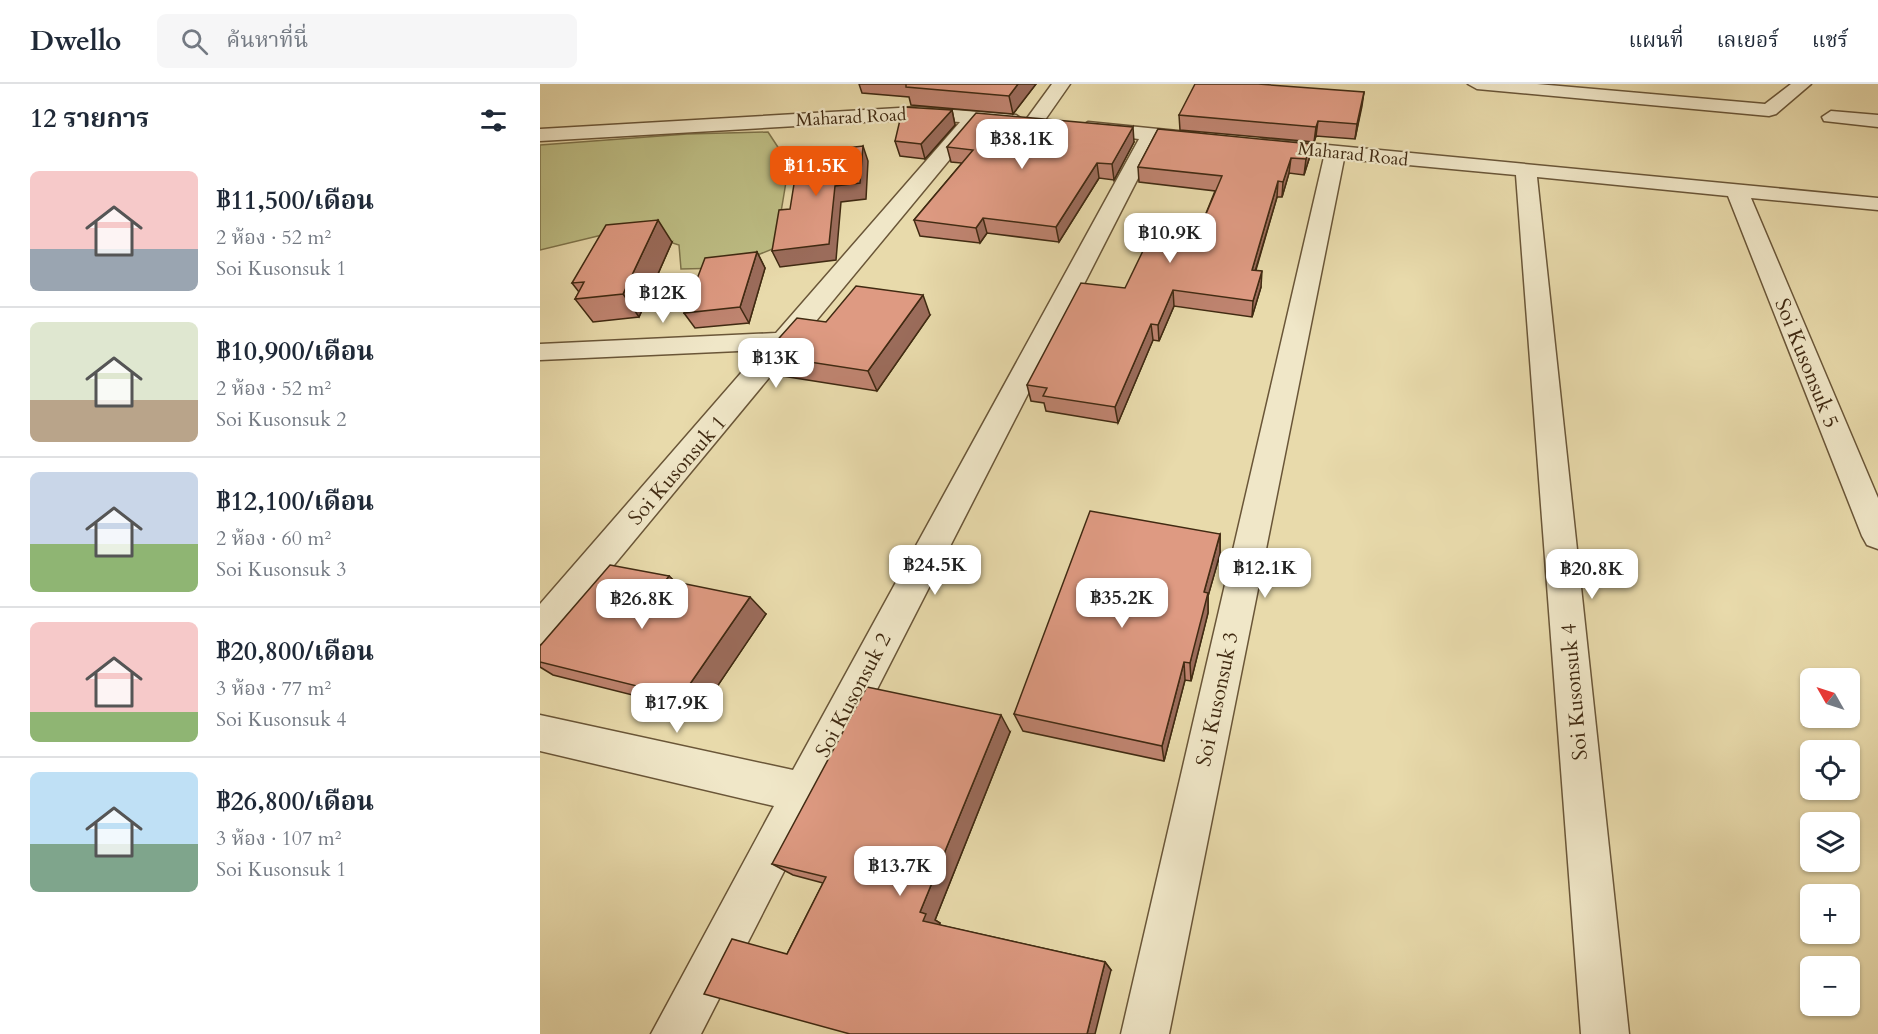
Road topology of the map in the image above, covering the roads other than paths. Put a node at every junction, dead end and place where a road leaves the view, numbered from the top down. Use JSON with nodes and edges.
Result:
{"nodes":[{"id":1,"x":1061,"y":84,"type":"edge"},
{"id":2,"x":1477,"y":84,"type":"edge"},
{"id":3,"x":1802,"y":84,"type":"edge"},
{"id":4,"x":975,"y":117,"type":"junction"},
{"id":5,"x":1831,"y":117,"type":"dead end"},
{"id":6,"x":1878,"y":121,"type":"edge"},
{"id":7,"x":1033,"y":123,"type":"junction"},
{"id":8,"x":1151,"y":134,"type":"junction"},
{"id":9,"x":540,"y":135,"type":"edge"},
{"id":10,"x":1220,"y":141,"type":"edge"},
{"id":11,"x":1243,"y":143,"type":"edge"},
{"id":12,"x":1335,"y":152,"type":"junction"},
{"id":13,"x":1526,"y":171,"type":"junction"},
{"id":14,"x":1737,"y":191,"type":"junction"},
{"id":15,"x":1878,"y":204,"type":"edge"},
{"id":16,"x":787,"y":341,"type":"junction"},
{"id":17,"x":540,"y":352,"type":"edge"},
{"id":18,"x":1878,"y":536,"type":"edge"},
{"id":19,"x":540,"y":629,"type":"edge"},
{"id":20,"x":540,"y":733,"type":"edge"},
{"id":21,"x":802,"y":792,"type":"junction"},
{"id":22,"x":675,"y":1034,"type":"edge"},
{"id":23,"x":1145,"y":1034,"type":"edge"},
{"id":24,"x":1605,"y":1034,"type":"edge"}],
"edges":[{"from":1,"to":7,"type":"street"},
{"from":2,"to":3,"type":"street"},
{"from":4,"to":7,"type":"street","name":"Maharad Road"},
{"from":4,"to":9,"type":"street","name":"Maharad Road"},
{"from":4,"to":16,"type":"street","name":"Soi Kusonsuk 1"},
{"from":5,"to":6,"type":"street"},
{"from":7,"to":8,"type":"street","name":"Maharad Road"},
{"from":8,"to":10,"type":"street","name":"Maharad Road"},
{"from":8,"to":21,"type":"street","name":"Soi Kusonsuk 2"},
{"from":11,"to":12,"type":"street","name":"Maharad Road"},
{"from":12,"to":13,"type":"street","name":"Maharad Road"},
{"from":12,"to":23,"type":"street","name":"Soi Kusonsuk 3"},
{"from":13,"to":14,"type":"street","name":"Maharad Road"},
{"from":13,"to":24,"type":"street","name":"Soi Kusonsuk 4"},
{"from":14,"to":15,"type":"street","name":"Maharad Road"},
{"from":14,"to":18,"type":"street","name":"Soi Kusonsuk 5"},
{"from":16,"to":17,"type":"street"},
{"from":16,"to":19,"type":"street","name":"Soi Kusonsuk 1"},
{"from":20,"to":21,"type":"street"},
{"from":21,"to":22,"type":"street","name":"Soi Kusonsuk 2"}]}
